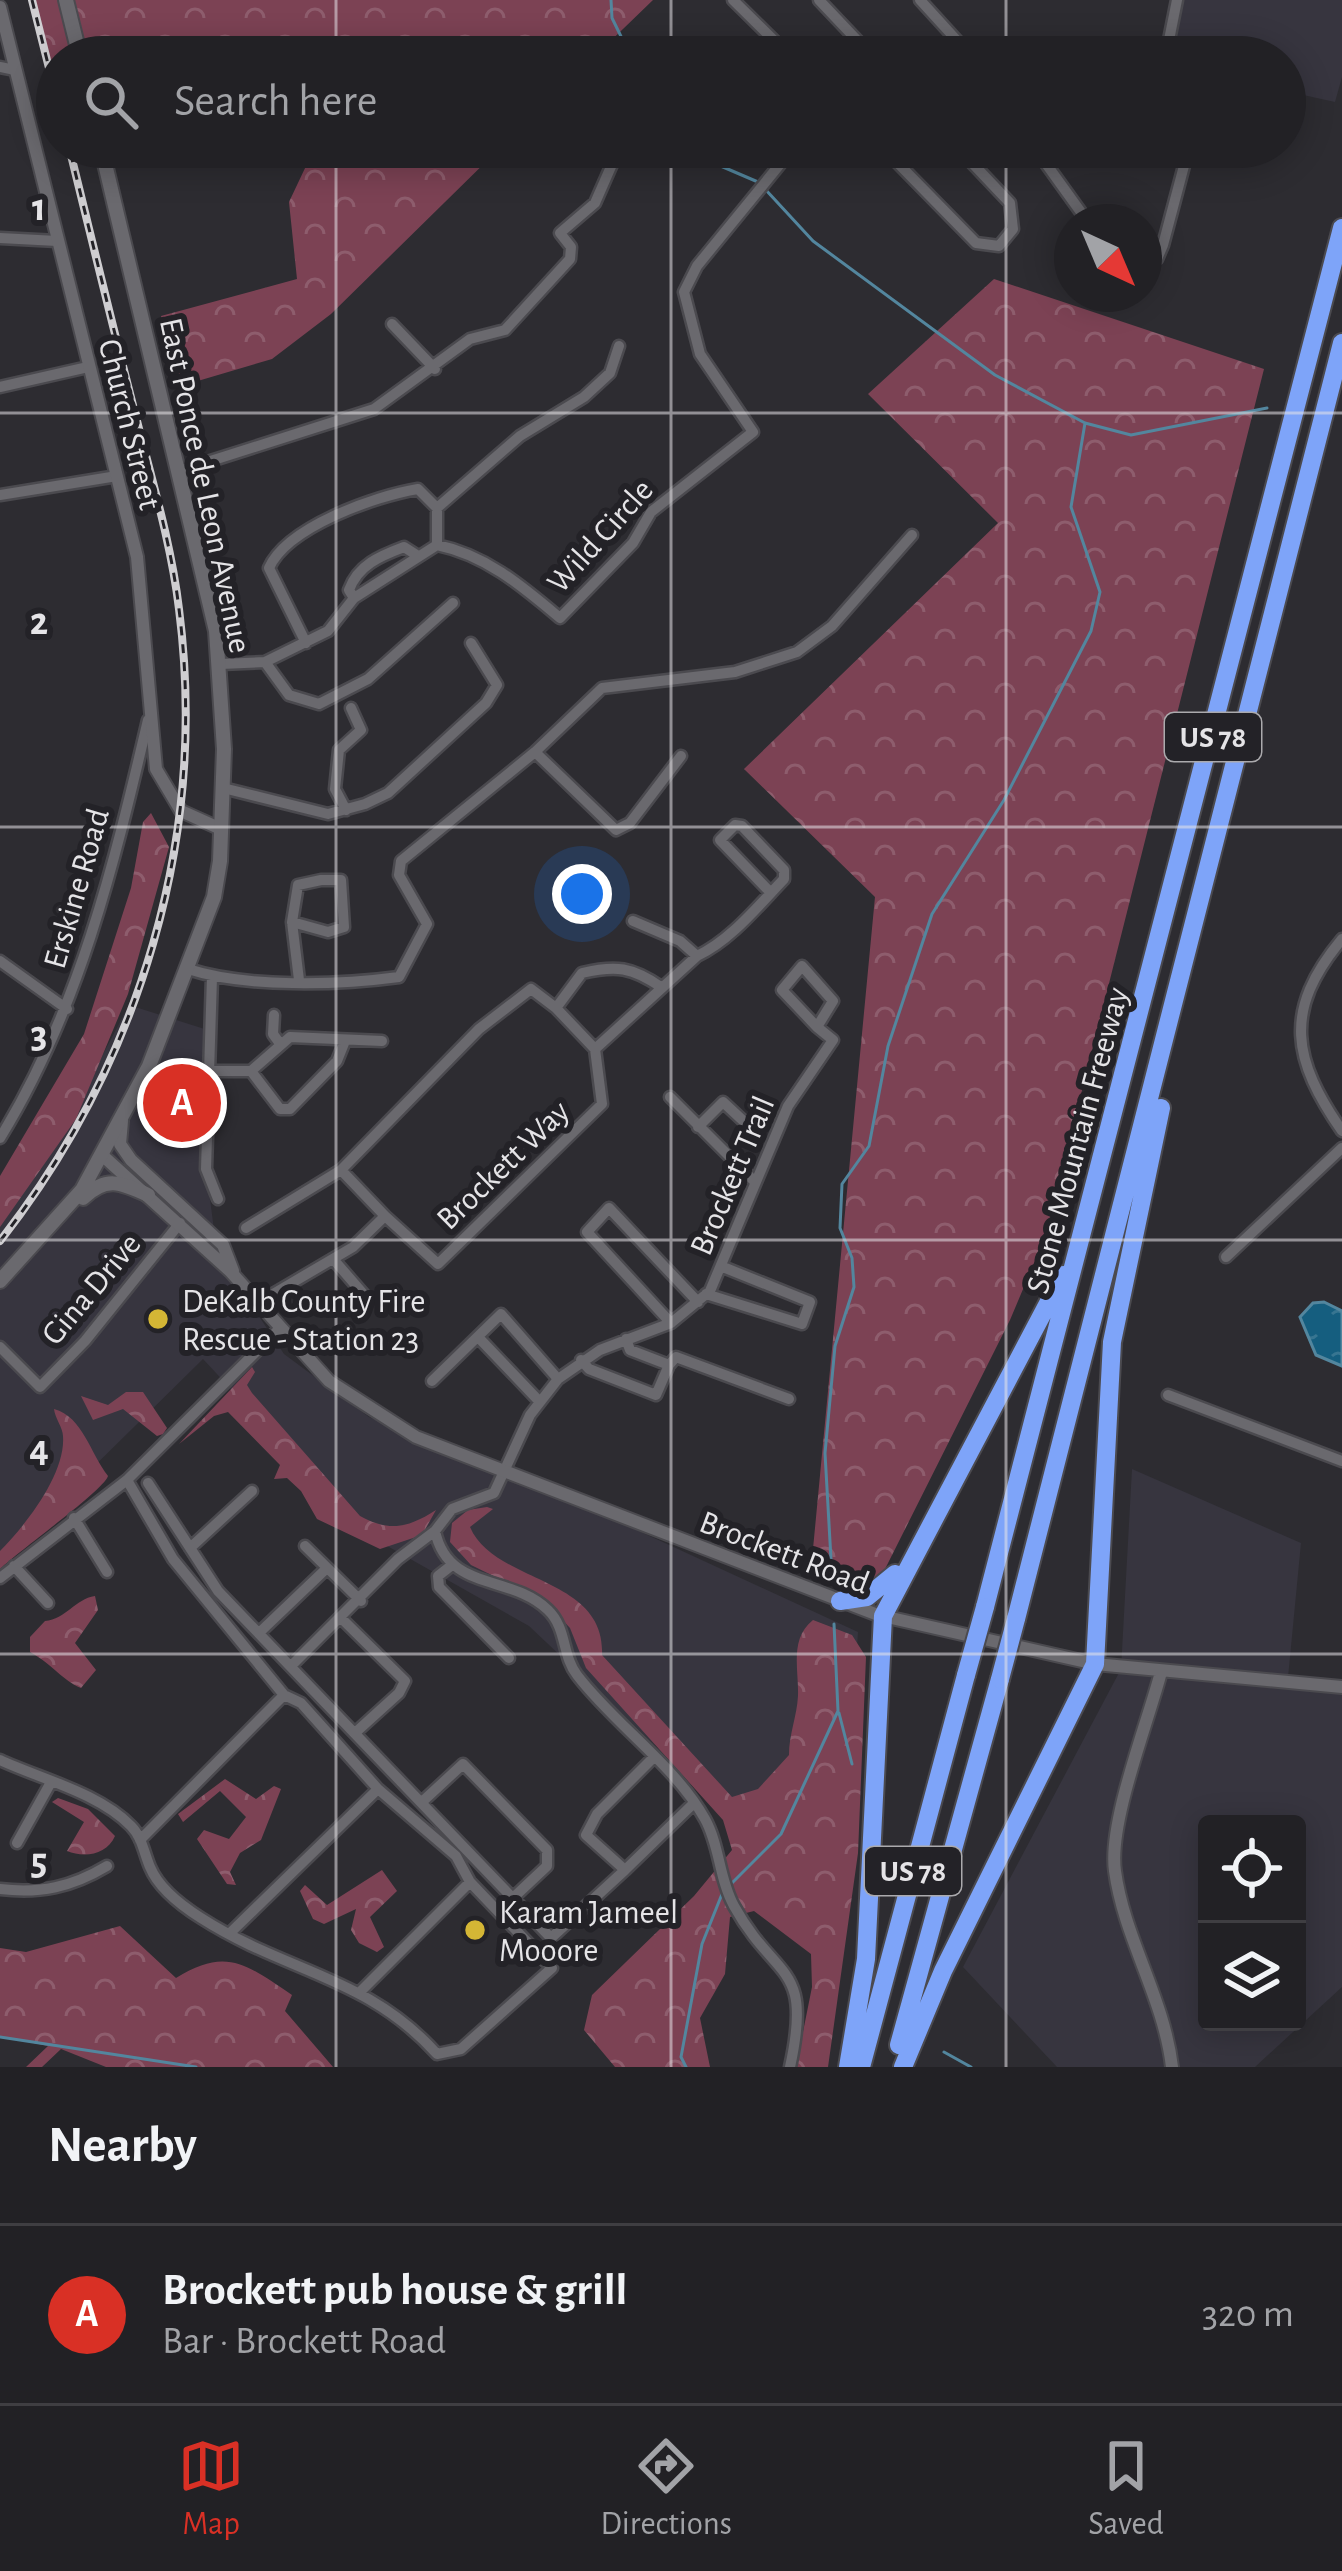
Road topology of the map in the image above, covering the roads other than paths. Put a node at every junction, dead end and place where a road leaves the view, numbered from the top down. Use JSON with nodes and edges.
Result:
{"nodes":[{"id":1,"x":66,"y":0,"type":"edge"},
{"id":2,"x":733,"y":0,"type":"edge"},
{"id":3,"x":819,"y":0,"type":"edge"},
{"id":4,"x":920,"y":0,"type":"edge"},
{"id":5,"x":1177,"y":0,"type":"edge"},
{"id":6,"x":0,"y":7,"type":"edge"},
{"id":7,"x":75,"y":36,"type":"edge"},
{"id":8,"x":770,"y":36,"type":"edge"},
{"id":9,"x":853,"y":36,"type":"edge"},
{"id":10,"x":953,"y":36,"type":"edge"},
{"id":11,"x":1170,"y":36,"type":"edge"},
{"id":12,"x":8,"y":69,"type":"edge"},
{"id":13,"x":36,"y":167,"type":"edge"},
{"id":14,"x":36,"y":168,"type":"edge"},
{"id":15,"x":106,"y":168,"type":"edge"},
{"id":16,"x":610,"y":168,"type":"edge"},
{"id":17,"x":776,"y":168,"type":"edge"},
{"id":18,"x":903,"y":168,"type":"edge"},
{"id":19,"x":978,"y":168,"type":"edge"},
{"id":20,"x":1049,"y":168,"type":"edge"},
{"id":21,"x":1184,"y":168,"type":"edge"},
{"id":22,"x":1075,"y":204,"type":"edge"},
{"id":23,"x":1342,"y":228,"type":"edge"},
{"id":24,"x":0,"y":238,"type":"edge"},
{"id":25,"x":57,"y":241,"type":"junction"},
{"id":26,"x":1162,"y":247,"type":"edge"},
{"id":27,"x":392,"y":324,"type":"dead end"},
{"id":28,"x":1342,"y":344,"type":"edge"},
{"id":29,"x":619,"y":346,"type":"dead end"},
{"id":30,"x":88,"y":367,"type":"junction"},
{"id":31,"x":434,"y":369,"type":"junction"},
{"id":32,"x":0,"y":387,"type":"edge"},
{"id":33,"x":179,"y":471,"type":"junction"},
{"id":34,"x":117,"y":476,"type":"junction"},
{"id":35,"x":0,"y":495,"type":"edge"},
{"id":36,"x":437,"y":508,"type":"junction"},
{"id":37,"x":912,"y":535,"type":"dead end"},
{"id":38,"x":436,"y":545,"type":"junction"},
{"id":39,"x":415,"y":554,"type":"junction"},
{"id":40,"x":354,"y":598,"type":"junction"},
{"id":41,"x":453,"y":603,"type":"dead end"},
{"id":42,"x":306,"y":643,"type":"junction"},
{"id":43,"x":471,"y":643,"type":"dead end"},
{"id":44,"x":265,"y":662,"type":"junction"},
{"id":45,"x":220,"y":664,"type":"junction"},
{"id":46,"x":351,"y":708,"type":"dead end"},
{"id":47,"x":151,"y":711,"type":"junction"},
{"id":48,"x":535,"y":752,"type":"junction"},
{"id":49,"x":681,"y":756,"type":"dead end"},
{"id":50,"x":136,"y":768,"type":"junction"},
{"id":51,"x":156,"y":769,"type":"junction"},
{"id":52,"x":224,"y":788,"type":"junction"},
{"id":53,"x":346,"y":810,"type":"junction"},
{"id":54,"x":221,"y":829,"type":"junction"},
{"id":55,"x":1219,"y":838,"type":"junction"},
{"id":56,"x":771,"y":892,"type":"junction"},
{"id":57,"x":633,"y":921,"type":"dead end"},
{"id":58,"x":292,"y":922,"type":"junction"},
{"id":59,"x":1342,"y":939,"type":"edge"},
{"id":60,"x":697,"y":956,"type":"junction"},
{"id":61,"x":0,"y":961,"type":"edge"},
{"id":62,"x":188,"y":970,"type":"junction"},
{"id":63,"x":212,"y":977,"type":"junction"},
{"id":64,"x":299,"y":980,"type":"junction"},
{"id":65,"x":661,"y":987,"type":"junction"},
{"id":66,"x":556,"y":1008,"type":"junction"},
{"id":67,"x":67,"y":1009,"type":"junction"},
{"id":68,"x":274,"y":1015,"type":"dead end"},
{"id":69,"x":817,"y":1027,"type":"junction"},
{"id":70,"x":345,"y":1041,"type":"junction"},
{"id":71,"x":382,"y":1041,"type":"dead end"},
{"id":72,"x":281,"y":1045,"type":"junction"},
{"id":73,"x":596,"y":1048,"type":"junction"},
{"id":74,"x":208,"y":1071,"type":"junction"},
{"id":75,"x":251,"y":1071,"type":"junction"},
{"id":76,"x":670,"y":1097,"type":"dead end"},
{"id":77,"x":122,"y":1119,"type":"junction"},
{"id":78,"x":698,"y":1127,"type":"junction"},
{"id":79,"x":752,"y":1129,"type":"dead end"},
{"id":80,"x":1342,"y":1131,"type":"edge"},
{"id":81,"x":0,"y":1138,"type":"edge"},
{"id":82,"x":1342,"y":1148,"type":"edge"},
{"id":83,"x":103,"y":1155,"type":"junction"},
{"id":84,"x":341,"y":1170,"type":"junction"},
{"id":85,"x":755,"y":1182,"type":"junction"},
{"id":86,"x":148,"y":1195,"type":"junction"},
{"id":87,"x":218,"y":1199,"type":"dead end"},
{"id":88,"x":65,"y":1213,"type":"junction"},
{"id":89,"x":385,"y":1216,"type":"junction"},
{"id":90,"x":180,"y":1223,"type":"junction"},
{"id":91,"x":246,"y":1228,"type":"dead end"},
{"id":92,"x":1079,"y":1244,"type":"junction"},
{"id":93,"x":1226,"y":1257,"type":"dead end"},
{"id":94,"x":333,"y":1259,"type":"junction"},
{"id":95,"x":723,"y":1267,"type":"junction"},
{"id":96,"x":236,"y":1277,"type":"junction"},
{"id":97,"x":0,"y":1281,"type":"edge"},
{"id":98,"x":365,"y":1297,"type":"dead end"},
{"id":99,"x":702,"y":1298,"type":"junction"},
{"id":100,"x":256,"y":1304,"type":"junction"},
{"id":101,"x":671,"y":1323,"type":"junction"},
{"id":102,"x":278,"y":1330,"type":"junction"},
{"id":103,"x":478,"y":1337,"type":"junction"},
{"id":104,"x":626,"y":1340,"type":"junction"},
{"id":105,"x":0,"y":1347,"type":"edge"},
{"id":106,"x":581,"y":1360,"type":"junction"},
{"id":107,"x":669,"y":1365,"type":"junction"},
{"id":108,"x":558,"y":1379,"type":"junction"},
{"id":109,"x":432,"y":1382,"type":"dead end"},
{"id":110,"x":1168,"y":1395,"type":"dead end"},
{"id":111,"x":789,"y":1399,"type":"dead end"},
{"id":112,"x":539,"y":1401,"type":"junction"},
{"id":113,"x":1342,"y":1461,"type":"edge"},
{"id":114,"x":505,"y":1473,"type":"junction"},
{"id":115,"x":127,"y":1480,"type":"junction"},
{"id":116,"x":148,"y":1483,"type":"dead end"},
{"id":117,"x":252,"y":1491,"type":"dead end"},
{"id":118,"x":74,"y":1518,"type":"junction"},
{"id":119,"x":435,"y":1531,"type":"junction"},
{"id":120,"x":922,"y":1536,"type":"junction"},
{"id":121,"x":304,"y":1546,"type":"dead end"},
{"id":122,"x":190,"y":1547,"type":"junction"},
{"id":123,"x":452,"y":1565,"type":"junction"},
{"id":124,"x":14,"y":1566,"type":"junction"},
{"id":125,"x":327,"y":1568,"type":"junction"},
{"id":126,"x":107,"y":1572,"type":"dead end"},
{"id":127,"x":0,"y":1578,"type":"edge"},
{"id":128,"x":361,"y":1601,"type":"junction"},
{"id":129,"x":840,"y":1601,"type":"junction"},
{"id":130,"x":48,"y":1603,"type":"dead end"},
{"id":131,"x":883,"y":1616,"type":"junction"},
{"id":132,"x":342,"y":1619,"type":"junction"},
{"id":133,"x":260,"y":1632,"type":"junction"},
{"id":134,"x":509,"y":1658,"type":"dead end"},
{"id":135,"x":1096,"y":1664,"type":"junction"},
{"id":136,"x":292,"y":1665,"type":"junction"},
{"id":137,"x":1161,"y":1672,"type":"junction"},
{"id":138,"x":1342,"y":1687,"type":"edge"},
{"id":139,"x":284,"y":1695,"type":"junction"},
{"id":140,"x":356,"y":1732,"type":"junction"},
{"id":141,"x":652,"y":1759,"type":"junction"},
{"id":142,"x":0,"y":1760,"type":"edge"},
{"id":143,"x":50,"y":1784,"type":"junction"},
{"id":144,"x":378,"y":1789,"type":"junction"},
{"id":145,"x":423,"y":1801,"type":"junction"},
{"id":146,"x":694,"y":1803,"type":"junction"},
{"id":147,"x":140,"y":1840,"type":"junction"},
{"id":148,"x":17,"y":1843,"type":"dead end"},
{"id":149,"x":106,"y":1866,"type":"dead end"},
{"id":150,"x":625,"y":1870,"type":"junction"},
{"id":151,"x":470,"y":1882,"type":"junction"},
{"id":152,"x":0,"y":1889,"type":"edge"},
{"id":153,"x":514,"y":1897,"type":"junction"},
{"id":154,"x":229,"y":1934,"type":"junction"},
{"id":155,"x":361,"y":1991,"type":"junction"},
{"id":156,"x":790,"y":2067,"type":"edge"},
{"id":157,"x":848,"y":2067,"type":"edge"},
{"id":158,"x":861,"y":2067,"type":"edge"},
{"id":159,"x":892,"y":2067,"type":"edge"},
{"id":160,"x":903,"y":2067,"type":"edge"},
{"id":161,"x":1172,"y":2067,"type":"edge"}],
"edges":[{"from":1,"to":7,"type":"main road"},
{"from":2,"to":8,"type":"street"},
{"from":3,"to":9,"type":"street"},
{"from":4,"to":10,"type":"street"},
{"from":5,"to":11,"type":"street"},
{"from":6,"to":12,"type":"street","name":"Church Street"},
{"from":12,"to":13,"type":"street","name":"Church Street"},
{"from":14,"to":25,"type":"street","name":"Church Street"},
{"from":15,"to":33,"type":"main road","name":"East Ponce de Leon Avenue"},
{"from":16,"to":31,"type":"street"},
{"from":17,"to":38,"type":"street","name":"Wild Circle"},
{"from":18,"to":19,"type":"street"},
{"from":20,"to":22,"type":"street"},
{"from":21,"to":26,"type":"street"},
{"from":23,"to":92,"type":"highway","name":"Stone Mountain Freeway","number":"US 78"},
{"from":24,"to":25,"type":"street"},
{"from":25,"to":30,"type":"street","name":"Church Street"},
{"from":27,"to":31,"type":"street"},
{"from":28,"to":55,"type":"highway","name":"Stone Mountain Freeway","number":"US 78"},
{"from":29,"to":36,"type":"street"},
{"from":30,"to":32,"type":"street"},
{"from":30,"to":34,"type":"street","name":"Church Street"},
{"from":31,"to":33,"type":"street"},
{"from":33,"to":45,"type":"main road","name":"East Ponce de Leon Avenue"},
{"from":34,"to":35,"type":"street"},
{"from":34,"to":47,"type":"street","name":"Church Street"},
{"from":36,"to":38,"type":"street"},
{"from":36,"to":42,"type":"street"},
{"from":37,"to":48,"type":"street"},
{"from":38,"to":39,"type":"street"},
{"from":39,"to":40,"type":"street"},
{"from":39,"to":40,"type":"street"},
{"from":40,"to":42,"type":"street"},
{"from":41,"to":44,"type":"street"},
{"from":42,"to":44,"type":"street"},
{"from":43,"to":53,"type":"street"},
{"from":44,"to":45,"type":"street"},
{"from":45,"to":52,"type":"main road","name":"East Ponce de Leon Avenue"},
{"from":46,"to":53,"type":"street"},
{"from":47,"to":50,"type":"street","name":"Erskine Road"},
{"from":47,"to":51,"type":"street","name":"Church Street"},
{"from":48,"to":49,"type":"street"},
{"from":48,"to":64,"type":"street"},
{"from":50,"to":51,"type":"street"},
{"from":50,"to":67,"type":"street","name":"Erskine Road"},
{"from":51,"to":54,"type":"street"},
{"from":52,"to":53,"type":"street"},
{"from":52,"to":54,"type":"main road","name":"East Ponce de Leon Avenue"},
{"from":54,"to":62,"type":"main road","name":"East Ponce de Leon Avenue"},
{"from":55,"to":135,"type":"highway"},
{"from":55,"to":159,"type":"highway","name":"Stone Mountain Freeway","number":"US 78","bridge":true},
{"from":56,"to":56,"type":"street"},
{"from":56,"to":60,"type":"street"},
{"from":57,"to":60,"type":"street"},
{"from":58,"to":58,"type":"street"},
{"from":58,"to":64,"type":"street"},
{"from":59,"to":80,"type":"street"},
{"from":60,"to":65,"type":"street"},
{"from":61,"to":67,"type":"street"},
{"from":62,"to":63,"type":"street"},
{"from":62,"to":77,"type":"main road","name":"East Ponce de Leon Avenue"},
{"from":63,"to":64,"type":"street"},
{"from":63,"to":74,"type":"street"},
{"from":65,"to":66,"type":"street"},
{"from":65,"to":73,"type":"street"},
{"from":66,"to":73,"type":"street"},
{"from":66,"to":84,"type":"street"},
{"from":67,"to":81,"type":"street","name":"Erskine Road"},
{"from":68,"to":72,"type":"street"},
{"from":69,"to":69,"type":"street","name":"Brockett Trail"},
{"from":69,"to":85,"type":"street","name":"Brockett Trail"},
{"from":70,"to":71,"type":"street"},
{"from":70,"to":72,"type":"street"},
{"from":70,"to":75,"type":"street"},
{"from":72,"to":75,"type":"street"},
{"from":73,"to":89,"type":"street","name":"Brockett Way"},
{"from":74,"to":75,"type":"street"},
{"from":74,"to":87,"type":"street"},
{"from":76,"to":78,"type":"street"},
{"from":77,"to":83,"type":"main road","name":"East Ponce de Leon Avenue"},
{"from":77,"to":96,"type":"street"},
{"from":78,"to":79,"type":"street"},
{"from":78,"to":85,"type":"street"},
{"from":82,"to":93,"type":"street"},
{"from":83,"to":86,"type":"street","name":"Brockett Road"},
{"from":83,"to":88,"type":"main road","name":"East Ponce de Leon Avenue"},
{"from":84,"to":89,"type":"street","name":"Brockett Way"},
{"from":84,"to":91,"type":"street"},
{"from":85,"to":95,"type":"street","name":"Brockett Trail"},
{"from":86,"to":88,"type":"main road"},
{"from":86,"to":90,"type":"street","name":"Brockett Road"},
{"from":88,"to":97,"type":"main road","name":"East Ponce de Leon Avenue"},
{"from":89,"to":94,"type":"street","name":"Brockett Way"},
{"from":90,"to":96,"type":"street","name":"Brockett Road"},
{"from":90,"to":105,"type":"street","name":"Gina Drive"},
{"from":92,"to":120,"type":"highway"},
{"from":92,"to":158,"type":"highway","name":"Stone Mountain Freeway","number":"US 78","bridge":true},
{"from":94,"to":98,"type":"street"},
{"from":94,"to":100,"type":"street","name":"Brockett Way"},
{"from":95,"to":99,"type":"street","name":"Brockett Trail"},
{"from":95,"to":99,"type":"street"},
{"from":96,"to":100,"type":"street","name":"Brockett Road"},
{"from":99,"to":101,"type":"street","name":"Brockett Trail"},
{"from":99,"to":101,"type":"street"},
{"from":100,"to":102,"type":"street","name":"Brockett Road"},
{"from":101,"to":104,"type":"street","name":"Brockett Trail"},
{"from":102,"to":114,"type":"street","name":"Brockett Road"},
{"from":102,"to":115,"type":"street"},
{"from":103,"to":108,"type":"street"},
{"from":103,"to":109,"type":"street"},
{"from":103,"to":112,"type":"street"},
{"from":104,"to":106,"type":"street","name":"Brockett Trail"},
{"from":104,"to":107,"type":"street"},
{"from":106,"to":107,"type":"street"},
{"from":106,"to":108,"type":"street","name":"Brockett Trail"},
{"from":107,"to":111,"type":"street"},
{"from":108,"to":112,"type":"street","name":"Brockett Trail"},
{"from":110,"to":113,"type":"street"},
{"from":112,"to":114,"type":"street","name":"Brockett Trail"},
{"from":114,"to":119,"type":"street"},
{"from":114,"to":129,"type":"street","name":"Brockett Road"},
{"from":115,"to":118,"type":"street"},
{"from":115,"to":139,"type":"street"},
{"from":116,"to":122,"type":"street"},
{"from":117,"to":122,"type":"street"},
{"from":118,"to":124,"type":"street"},
{"from":118,"to":126,"type":"street"},
{"from":119,"to":123,"type":"street"},
{"from":119,"to":128,"type":"street"},
{"from":120,"to":129,"type":"highway"},
{"from":120,"to":131,"type":"highway"},
{"from":121,"to":125,"type":"street"},
{"from":122,"to":133,"type":"street"},
{"from":123,"to":134,"type":"street"},
{"from":123,"to":141,"type":"street"},
{"from":124,"to":127,"type":"street"},
{"from":124,"to":130,"type":"street"},
{"from":125,"to":128,"type":"street"},
{"from":125,"to":133,"type":"street"},
{"from":128,"to":132,"type":"street"},
{"from":129,"to":131,"type":"street","name":"Brockett Road"},
{"from":131,"to":135,"type":"street","name":"Brockett Road"},
{"from":131,"to":157,"type":"highway"},
{"from":132,"to":136,"type":"street"},
{"from":132,"to":140,"type":"street"},
{"from":133,"to":136,"type":"street"},
{"from":135,"to":137,"type":"street","name":"Brockett Road"},
{"from":135,"to":160,"type":"highway"},
{"from":136,"to":140,"type":"street"},
{"from":137,"to":138,"type":"street","name":"Brockett Road"},
{"from":137,"to":161,"type":"street"},
{"from":139,"to":144,"type":"street"},
{"from":139,"to":147,"type":"street"},
{"from":140,"to":145,"type":"street"},
{"from":141,"to":146,"type":"street"},
{"from":141,"to":150,"type":"street"},
{"from":142,"to":143,"type":"street"},
{"from":143,"to":147,"type":"street"},
{"from":143,"to":148,"type":"street"},
{"from":144,"to":151,"type":"street"},
{"from":144,"to":154,"type":"street"},
{"from":145,"to":153,"type":"street"},
{"from":145,"to":153,"type":"street"},
{"from":146,"to":150,"type":"street"},
{"from":146,"to":156,"type":"street"},
{"from":147,"to":154,"type":"street"},
{"from":149,"to":152,"type":"street"},
{"from":150,"to":153,"type":"street"},
{"from":151,"to":155,"type":"street"},
{"from":151,"to":155,"type":"street"},
{"from":154,"to":155,"type":"street"}]}
